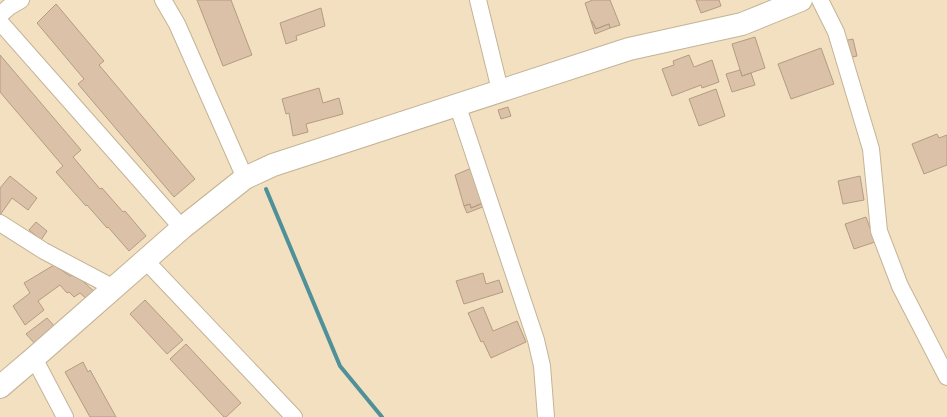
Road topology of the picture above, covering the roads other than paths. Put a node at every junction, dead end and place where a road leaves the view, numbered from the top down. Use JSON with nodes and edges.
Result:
{"nodes":[{"id":1,"x":21,"y":0,"type":"edge"},
{"id":2,"x":163,"y":0,"type":"edge"},
{"id":3,"x":478,"y":0,"type":"edge"},
{"id":4,"x":801,"y":0,"type":"edge"},
{"id":5,"x":820,"y":0,"type":"edge"},
{"id":6,"x":0,"y":15,"type":"edge"},
{"id":7,"x":0,"y":22,"type":"edge"},
{"id":8,"x":500,"y":90,"type":"junction"},
{"id":9,"x":457,"y":104,"type":"junction"},
{"id":10,"x":245,"y":178,"type":"junction"},
{"id":11,"x":0,"y":223,"type":"edge"},
{"id":12,"x":182,"y":228,"type":"junction"},
{"id":13,"x":145,"y":260,"type":"junction"},
{"id":14,"x":114,"y":288,"type":"junction"},
{"id":15,"x":34,"y":358,"type":"junction"},
{"id":16,"x":947,"y":377,"type":"edge"},
{"id":17,"x":0,"y":387,"type":"edge"},
{"id":18,"x":65,"y":417,"type":"edge"},
{"id":19,"x":294,"y":417,"type":"edge"},
{"id":20,"x":546,"y":417,"type":"edge"}],
"edges":[{"from":1,"to":6,"type":"street"},
{"from":2,"to":10,"type":"street"},
{"from":3,"to":8,"type":"street"},
{"from":4,"to":8,"type":"main road"},
{"from":5,"to":16,"type":"street"},
{"from":7,"to":12,"type":"street"},
{"from":8,"to":9,"type":"main road"},
{"from":9,"to":10,"type":"main road"},
{"from":9,"to":20,"type":"street"},
{"from":10,"to":12,"type":"main road"},
{"from":11,"to":14,"type":"street"},
{"from":12,"to":13,"type":"main road"},
{"from":13,"to":14,"type":"main road"},
{"from":13,"to":19,"type":"street"},
{"from":14,"to":15,"type":"main road"},
{"from":15,"to":17,"type":"main road"},
{"from":15,"to":18,"type":"street"}]}
